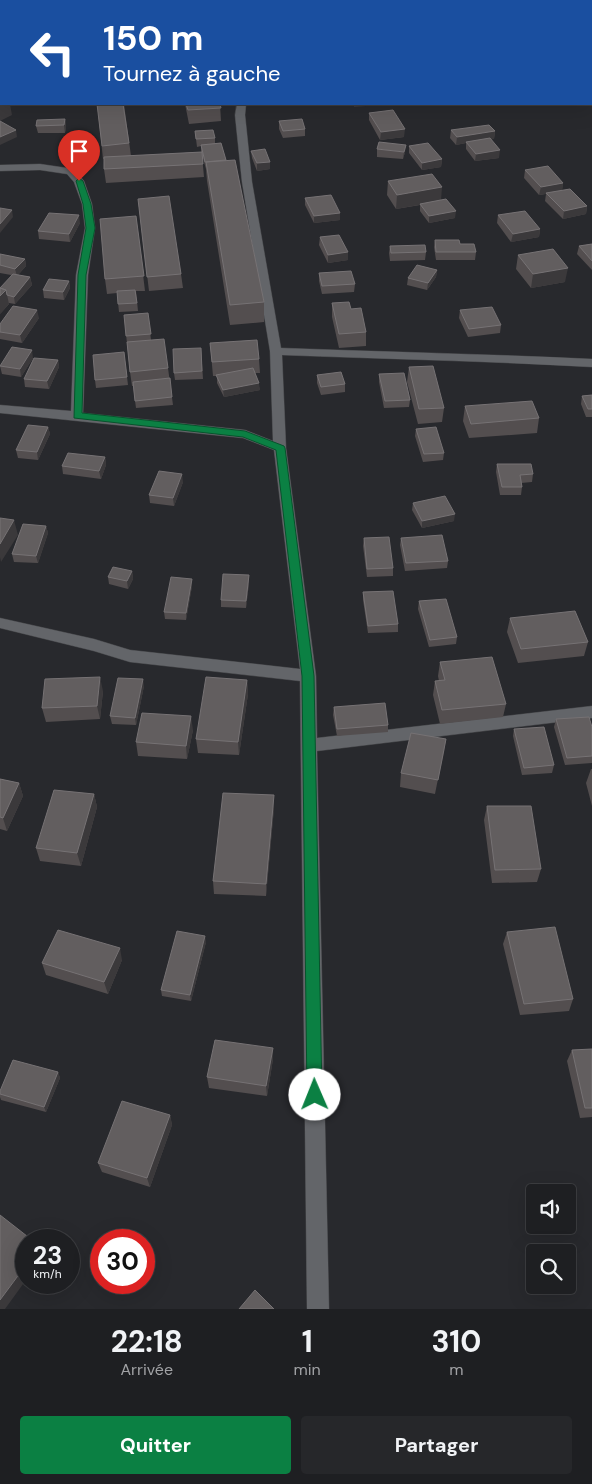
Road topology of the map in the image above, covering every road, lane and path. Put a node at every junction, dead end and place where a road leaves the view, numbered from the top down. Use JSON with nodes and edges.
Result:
{"nodes":[{"id":1,"x":241,"y":105,"type":"edge"},
{"id":2,"x":0,"y":168,"type":"edge"},
{"id":3,"x":276,"y":351,"type":"junction"},
{"id":4,"x":592,"y":363,"type":"edge"},
{"id":5,"x":0,"y":409,"type":"edge"},
{"id":6,"x":77,"y":416,"type":"junction"},
{"id":7,"x":280,"y":428,"type":"junction"},
{"id":8,"x":245,"y":434,"type":"junction"},
{"id":9,"x":280,"y":448,"type":"junction"},
{"id":10,"x":0,"y":623,"type":"edge"},
{"id":11,"x":308,"y":676,"type":"junction"},
{"id":12,"x":592,"y":712,"type":"edge"},
{"id":13,"x":309,"y":745,"type":"junction"},
{"id":14,"x":318,"y":1309,"type":"edge"}],
"edges":[{"from":1,"to":3,"type":"street"},
{"from":2,"to":6,"type":"street"},
{"from":3,"to":4,"type":"street"},
{"from":3,"to":7,"type":"street"},
{"from":5,"to":6,"type":"street"},
{"from":6,"to":8,"type":"street"},
{"from":7,"to":8,"type":"street"},
{"from":7,"to":9,"type":"street"},
{"from":8,"to":9,"type":"street"},
{"from":9,"to":11,"type":"street"},
{"from":10,"to":11,"type":"street"},
{"from":11,"to":13,"type":"street"},
{"from":12,"to":13,"type":"street"},
{"from":13,"to":14,"type":"street"}]}
